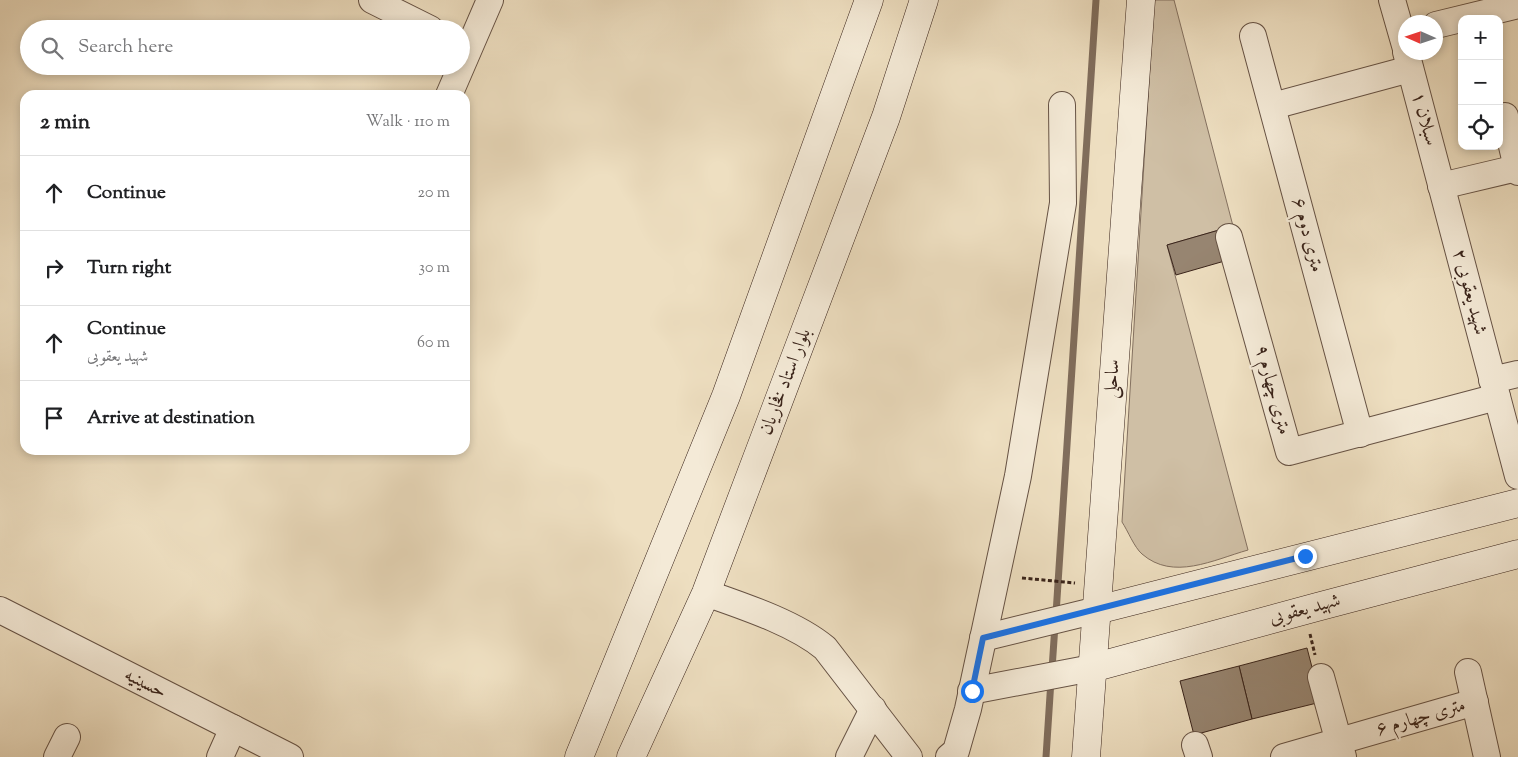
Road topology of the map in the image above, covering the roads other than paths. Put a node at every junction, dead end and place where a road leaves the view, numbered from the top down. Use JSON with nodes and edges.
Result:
{"nodes":[{"id":1,"x":372,"y":0,"type":"edge"},
{"id":2,"x":490,"y":0,"type":"edge"},
{"id":3,"x":869,"y":0,"type":"edge"},
{"id":4,"x":924,"y":0,"type":"edge"},
{"id":5,"x":1141,"y":0,"type":"edge"},
{"id":6,"x":1392,"y":0,"type":"edge"},
{"id":7,"x":1518,"y":5,"type":"edge"},
{"id":8,"x":412,"y":20,"type":"edge"},
{"id":9,"x":1398,"y":20,"type":"edge"},
{"id":10,"x":1443,"y":23,"type":"edge"},
{"id":11,"x":1253,"y":36,"type":"dead end"},
{"id":12,"x":470,"y":37,"type":"edge"},
{"id":13,"x":1398,"y":51,"type":"edge"},
{"id":14,"x":1409,"y":60,"type":"edge"},
{"id":15,"x":456,"y":75,"type":"edge"},
{"id":16,"x":451,"y":90,"type":"edge"},
{"id":17,"x":1062,"y":105,"type":"dead end"},
{"id":18,"x":1273,"y":106,"type":"junction"},
{"id":19,"x":1505,"y":116,"type":"dead end"},
{"id":20,"x":1518,"y":170,"type":"edge"},
{"id":21,"x":1441,"y":186,"type":"junction"},
{"id":22,"x":1229,"y":237,"type":"dead end"},
{"id":23,"x":1518,"y":374,"type":"edge"},
{"id":24,"x":1495,"y":388,"type":"junction"},
{"id":25,"x":1360,"y":434,"type":"junction"},
{"id":26,"x":1518,"y":476,"type":"edge"},
{"id":27,"x":1518,"y":503,"type":"edge"},
{"id":28,"x":1518,"y":554,"type":"edge"},
{"id":29,"x":706,"y":593,"type":"junction"},
{"id":30,"x":0,"y":610,"type":"edge"},
{"id":31,"x":1097,"y":610,"type":"junction"},
{"id":32,"x":983,"y":638,"type":"junction"},
{"id":33,"x":1092,"y":668,"type":"junction"},
{"id":34,"x":1468,"y":672,"type":"dead end"},
{"id":35,"x":1321,"y":677,"type":"road end"},
{"id":36,"x":972,"y":691,"type":"junction"},
{"id":37,"x":1475,"y":702,"type":"junction"},
{"id":38,"x":873,"y":709,"type":"junction"},
{"id":39,"x":233,"y":728,"type":"junction"},
{"id":40,"x":1341,"y":749,"type":"edge"},
{"id":41,"x":220,"y":757,"type":"edge"},
{"id":42,"x":290,"y":757,"type":"edge"},
{"id":43,"x":579,"y":757,"type":"edge"},
{"id":44,"x":631,"y":757,"type":"edge"},
{"id":45,"x":849,"y":757,"type":"edge"},
{"id":46,"x":908,"y":757,"type":"edge"},
{"id":47,"x":949,"y":757,"type":"edge"},
{"id":48,"x":1086,"y":757,"type":"edge"},
{"id":49,"x":1284,"y":757,"type":"edge"},
{"id":50,"x":1487,"y":757,"type":"edge"}],
"edges":[{"from":1,"to":8,"type":"street"},
{"from":2,"to":12,"type":"street"},
{"from":3,"to":43,"type":"street"},
{"from":4,"to":29,"type":"street","name":"بلوار استاد فخاریان"},
{"from":5,"to":31,"type":"street","name":"ساحلی"},
{"from":6,"to":9,"type":"street","name":"سبلان ۱"},
{"from":7,"to":10,"type":"street"},
{"from":11,"to":18,"type":"street","name":"۶ متری دوم"},
{"from":13,"to":18,"type":"street"},
{"from":14,"to":21,"type":"street","name":"سبلان ۱"},
{"from":15,"to":16,"type":"street"},
{"from":17,"to":32,"type":"street"},
{"from":18,"to":25,"type":"street","name":"۶ متری دوم"},
{"from":19,"to":20,"type":"street"},
{"from":20,"to":21,"type":"street"},
{"from":21,"to":24,"type":"street","name":"شهید یعقوبی ۲"},
{"from":22,"to":25,"type":"street","name":"۹ متری چهارم"},
{"from":23,"to":24,"type":"street","name":"۹ متری چهارم"},
{"from":24,"to":25,"type":"street","name":"۹ متری چهارم"},
{"from":24,"to":26,"type":"street","name":"شهید یعقوبی ۲"},
{"from":27,"to":31,"type":"street"},
{"from":28,"to":33,"type":"street","name":"شهید یعقوبی"},
{"from":29,"to":38,"type":"street"},
{"from":29,"to":44,"type":"street","name":"بلوار استاد فخاریان"},
{"from":30,"to":39,"type":"street","name":"حسینیه"},
{"from":31,"to":32,"type":"street"},
{"from":31,"to":33,"type":"street","name":"ساحلی"},
{"from":32,"to":36,"type":"street"},
{"from":33,"to":36,"type":"street"},
{"from":33,"to":48,"type":"street","name":"ساحلی"},
{"from":34,"to":37,"type":"street"},
{"from":35,"to":40,"type":"street"},
{"from":36,"to":47,"type":"street"},
{"from":37,"to":40,"type":"street","name":"۶ متری چهارم"},
{"from":37,"to":50,"type":"street"},
{"from":38,"to":45,"type":"street"},
{"from":38,"to":46,"type":"street"},
{"from":39,"to":41,"type":"street"},
{"from":39,"to":42,"type":"street","name":"حسینیه"},
{"from":40,"to":49,"type":"street","name":"۶ متری چهارم"}]}
